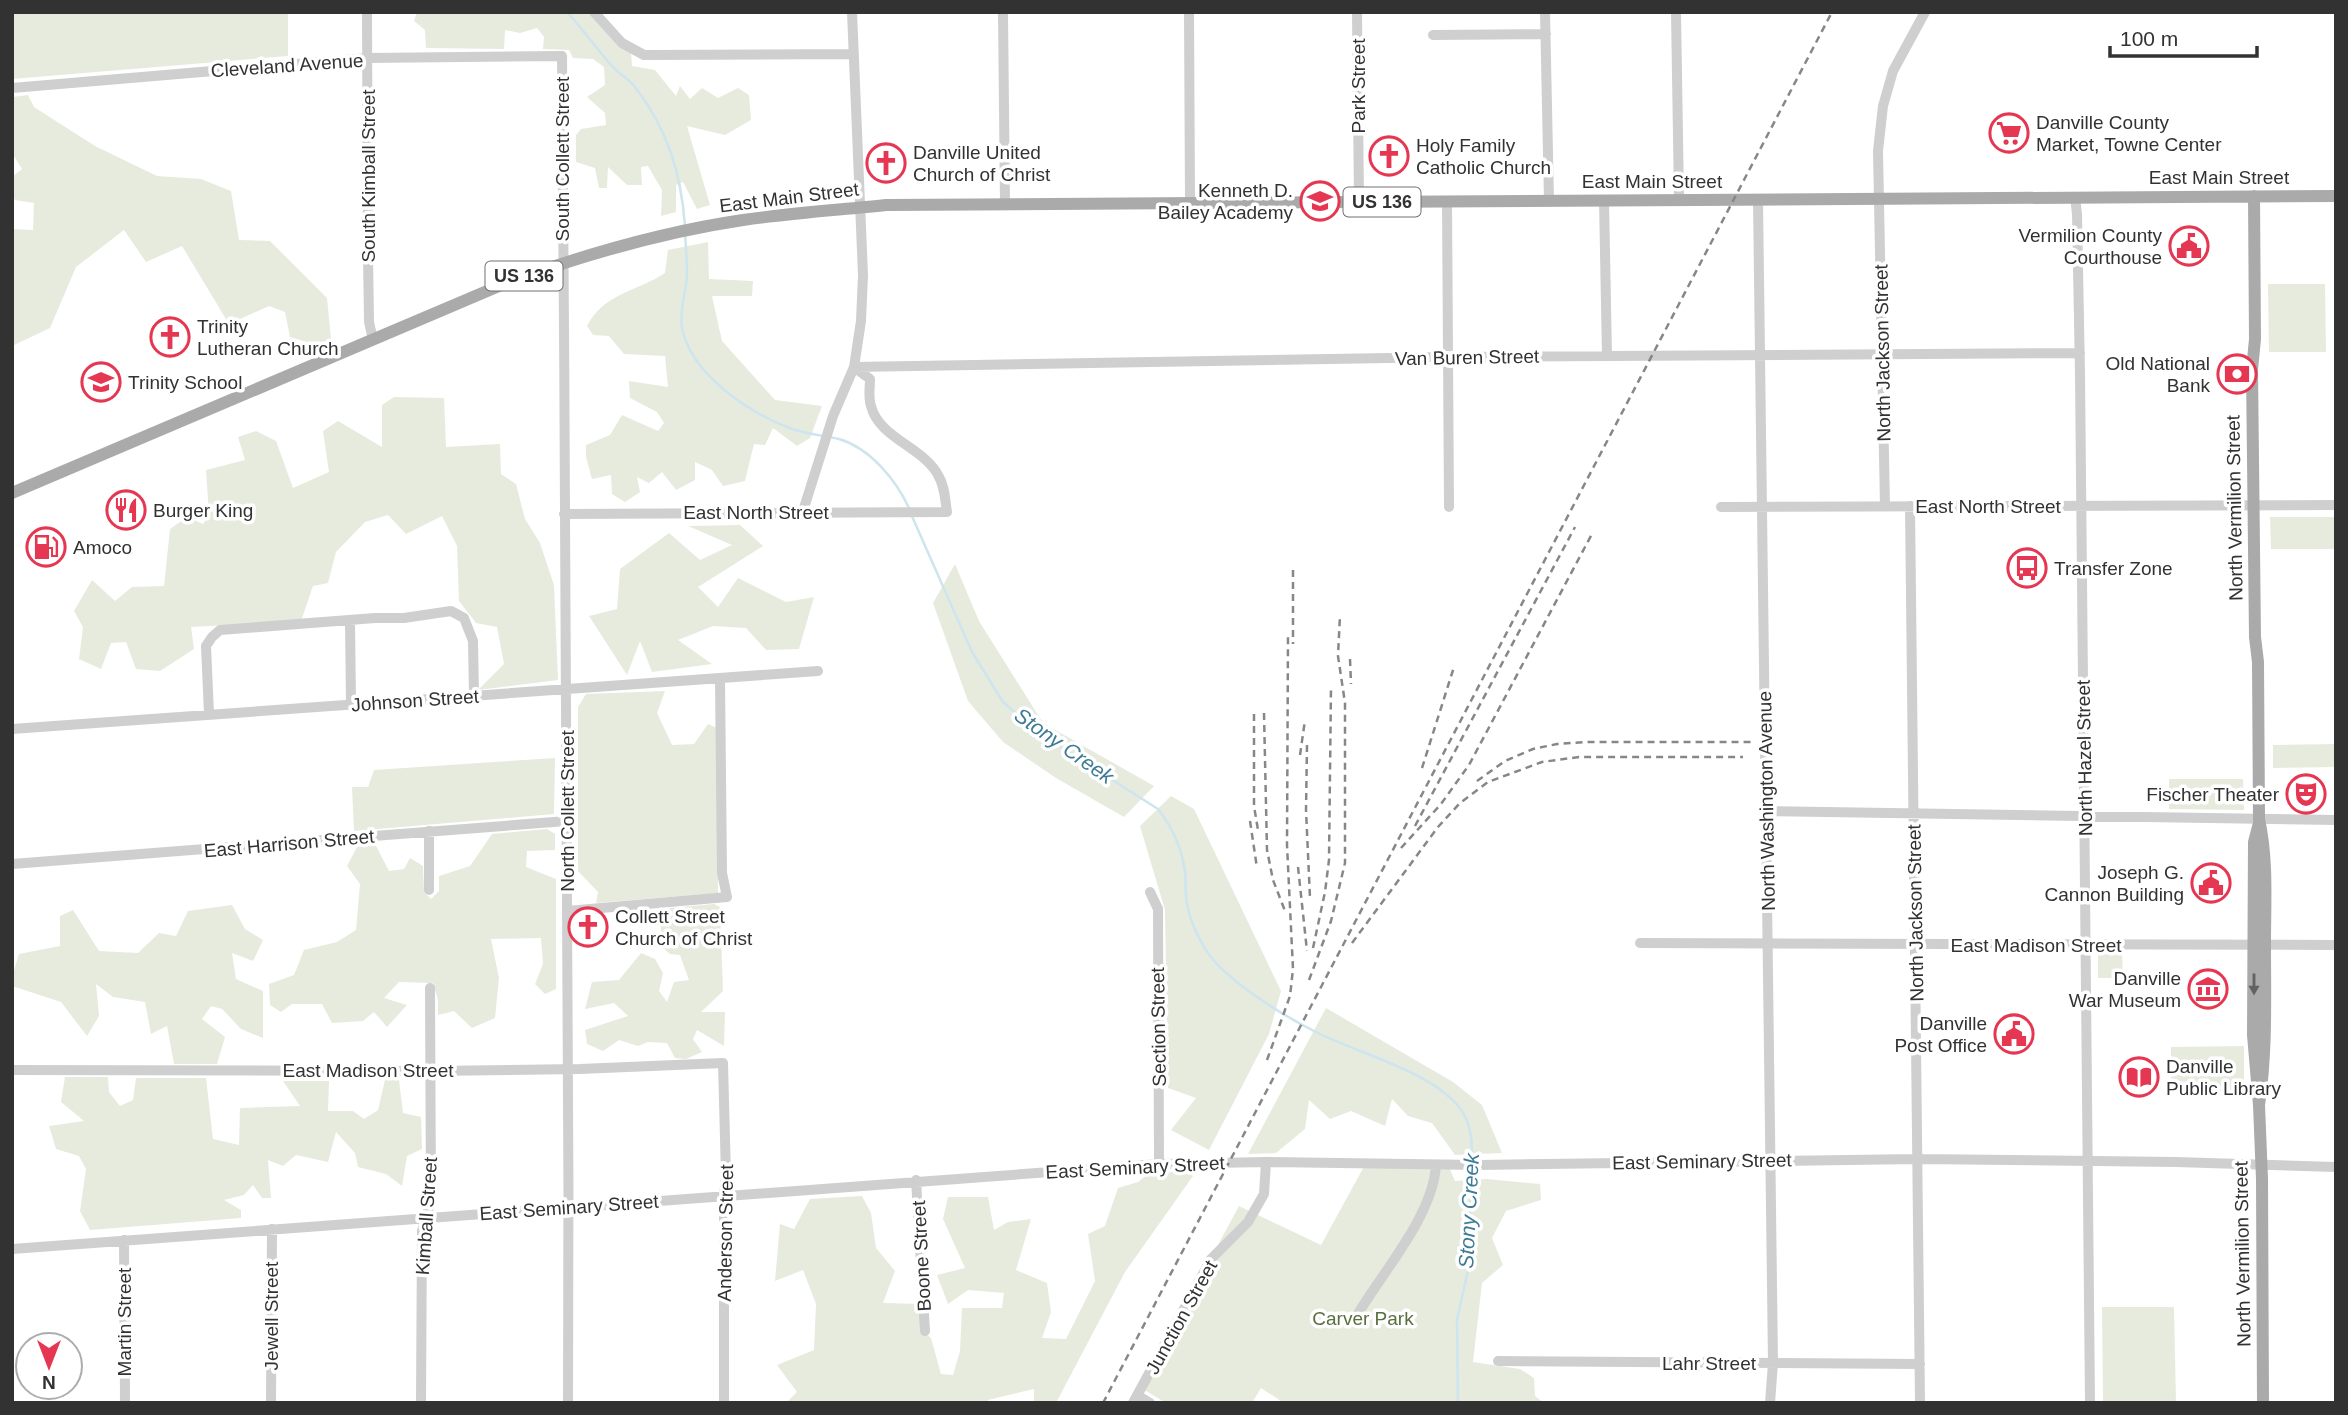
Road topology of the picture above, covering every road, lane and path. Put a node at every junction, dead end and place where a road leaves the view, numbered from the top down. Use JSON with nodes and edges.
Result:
{"nodes":[{"id":1,"x":367,"y":12,"type":"edge"},
{"id":2,"x":594,"y":12,"type":"edge"},
{"id":3,"x":852,"y":12,"type":"edge"},
{"id":4,"x":1003,"y":12,"type":"edge"},
{"id":5,"x":1189,"y":12,"type":"edge"},
{"id":6,"x":1357,"y":12,"type":"edge"},
{"id":7,"x":1545,"y":12,"type":"edge"},
{"id":8,"x":1676,"y":12,"type":"edge"},
{"id":9,"x":1925,"y":12,"type":"edge"},
{"id":10,"x":1546,"y":34,"type":"junction"},
{"id":11,"x":1433,"y":35,"type":"dead end"},
{"id":12,"x":854,"y":54,"type":"junction"},
{"id":13,"x":562,"y":56,"type":"joint"},
{"id":14,"x":367,"y":58,"type":"junction"},
{"id":15,"x":12,"y":88,"type":"edge"},
{"id":16,"x":2255,"y":196,"type":"junction"},
{"id":17,"x":2336,"y":196,"type":"edge"},
{"id":18,"x":2075,"y":197,"type":"junction"},
{"id":19,"x":1678,"y":199,"type":"junction"},
{"id":20,"x":1880,"y":199,"type":"junction"},
{"id":21,"x":1604,"y":200,"type":"junction"},
{"id":22,"x":1758,"y":200,"type":"junction"},
{"id":23,"x":1447,"y":201,"type":"junction"},
{"id":24,"x":1549,"y":201,"type":"junction"},
{"id":25,"x":1359,"y":202,"type":"junction"},
{"id":26,"x":1191,"y":203,"type":"junction"},
{"id":27,"x":1005,"y":204,"type":"junction"},
{"id":28,"x":861,"y":208,"type":"junction"},
{"id":29,"x":562,"y":262,"type":"junction"},
{"id":30,"x":373,"y":340,"type":"junction"},
{"id":31,"x":2080,"y":353,"type":"junction"},
{"id":32,"x":1762,"y":354,"type":"junction"},
{"id":33,"x":1882,"y":355,"type":"junction"},
{"id":34,"x":1607,"y":356,"type":"junction"},
{"id":35,"x":1447,"y":357,"type":"junction"},
{"id":36,"x":854,"y":367,"type":"junction"},
{"id":37,"x":12,"y":493,"type":"edge"},
{"id":38,"x":2254,"y":504,"type":"junction"},
{"id":39,"x":2336,"y":505,"type":"edge"},
{"id":40,"x":1885,"y":506,"type":"junction"},
{"id":41,"x":1910,"y":506,"type":"junction"},
{"id":42,"x":2082,"y":506,"type":"junction"},
{"id":43,"x":1449,"y":507,"type":"dead end"},
{"id":44,"x":1721,"y":507,"type":"dead end"},
{"id":45,"x":1762,"y":507,"type":"junction"},
{"id":46,"x":803,"y":511,"type":"junction"},
{"id":47,"x":564,"y":514,"type":"junction"},
{"id":48,"x":350,"y":621,"type":"junction"},
{"id":49,"x":818,"y":671,"type":"dead end"},
{"id":50,"x":720,"y":679,"type":"junction"},
{"id":51,"x":567,"y":689,"type":"junction"},
{"id":52,"x":474,"y":696,"type":"junction"},
{"id":53,"x":351,"y":704,"type":"junction"},
{"id":54,"x":209,"y":714,"type":"junction"},
{"id":55,"x":12,"y":729,"type":"edge"},
{"id":56,"x":1766,"y":811,"type":"junction"},
{"id":57,"x":1914,"y":813,"type":"junction"},
{"id":58,"x":2085,"y":816,"type":"junction"},
{"id":59,"x":2259,"y":819,"type":"junction"},
{"id":60,"x":2336,"y":820,"type":"edge"},
{"id":61,"x":567,"y":821,"type":"junction"},
{"id":62,"x":429,"y":831,"type":"junction"},
{"id":63,"x":12,"y":863,"type":"edge"},
{"id":64,"x":429,"y":890,"type":"dead end"},
{"id":65,"x":1150,"y":892,"type":"dead end"},
{"id":66,"x":567,"y":911,"type":"junction"},
{"id":67,"x":1640,"y":943,"type":"dead end"},
{"id":68,"x":1767,"y":943,"type":"junction"},
{"id":69,"x":1915,"y":944,"type":"junction"},
{"id":70,"x":2085,"y":945,"type":"junction"},
{"id":71,"x":2259,"y":945,"type":"junction"},
{"id":72,"x":2336,"y":945,"type":"edge"},
{"id":73,"x":430,"y":988,"type":"dead end"},
{"id":74,"x":723,"y":1063,"type":"joint"},
{"id":75,"x":12,"y":1070,"type":"edge"},
{"id":76,"x":567,"y":1070,"type":"junction"},
{"id":77,"x":431,"y":1071,"type":"junction"},
{"id":78,"x":1917,"y":1159,"type":"junction"},
{"id":79,"x":1770,"y":1160,"type":"junction"},
{"id":80,"x":2088,"y":1161,"type":"junction"},
{"id":81,"x":1266,"y":1162,"type":"junction"},
{"id":82,"x":1159,"y":1164,"type":"junction"},
{"id":83,"x":2260,"y":1164,"type":"junction"},
{"id":84,"x":1436,"y":1165,"type":"junction"},
{"id":85,"x":2336,"y":1167,"type":"edge"},
{"id":86,"x":916,"y":1180,"type":"junction"},
{"id":87,"x":724,"y":1195,"type":"junction"},
{"id":88,"x":568,"y":1207,"type":"junction"},
{"id":89,"x":426,"y":1218,"type":"junction"},
{"id":90,"x":272,"y":1229,"type":"junction"},
{"id":91,"x":124,"y":1240,"type":"junction"},
{"id":92,"x":12,"y":1249,"type":"edge"},
{"id":93,"x":1359,"y":1312,"type":"dead end"},
{"id":94,"x":925,"y":1331,"type":"dead end"},
{"id":95,"x":1498,"y":1361,"type":"dead end"},
{"id":96,"x":1773,"y":1363,"type":"junction"},
{"id":97,"x":1920,"y":1364,"type":"junction"},
{"id":98,"x":1135,"y":1399,"type":"edge"},
{"id":99,"x":125,"y":1403,"type":"edge"},
{"id":100,"x":271,"y":1403,"type":"edge"},
{"id":101,"x":421,"y":1403,"type":"edge"},
{"id":102,"x":568,"y":1403,"type":"edge"},
{"id":103,"x":724,"y":1403,"type":"edge"},
{"id":104,"x":1150,"y":1403,"type":"edge"},
{"id":105,"x":1770,"y":1403,"type":"edge"},
{"id":106,"x":1920,"y":1403,"type":"edge"},
{"id":107,"x":2090,"y":1403,"type":"edge"},
{"id":108,"x":2263,"y":1403,"type":"edge"}],
"edges":[{"from":1,"to":14,"type":"street","name":"South Kimball Street"},
{"from":2,"to":12,"type":"street"},
{"from":3,"to":12,"type":"street"},
{"from":4,"to":27,"type":"street"},
{"from":5,"to":26,"type":"street"},
{"from":6,"to":25,"type":"street","name":"Park Street"},
{"from":7,"to":10,"type":"street"},
{"from":8,"to":19,"type":"street"},
{"from":9,"to":20,"type":"street","name":"North Jackson Street"},
{"from":10,"to":11,"type":"street"},
{"from":10,"to":24,"type":"street"},
{"from":12,"to":28,"type":"street"},
{"from":13,"to":14,"type":"street","name":"Cleveland Avenue"},
{"from":13,"to":29,"type":"street","name":"South Collett Street"},
{"from":14,"to":15,"type":"street","name":"Cleveland Avenue"},
{"from":14,"to":30,"type":"street","name":"South Kimball Street"},
{"from":16,"to":17,"type":"main road","name":"East Main Street","number":"US 136"},
{"from":16,"to":18,"type":"main road","name":"East Main Street","number":"US 136"},
{"from":16,"to":38,"type":"main road","name":"North Vermilion Street"},
{"from":18,"to":20,"type":"main road","name":"East Main Street","number":"US 136"},
{"from":18,"to":31,"type":"street","name":"North Hazel Street"},
{"from":19,"to":21,"type":"main road","name":"East Main Street","number":"US 136"},
{"from":19,"to":22,"type":"main road","name":"East Main Street","number":"US 136"},
{"from":20,"to":22,"type":"main road","name":"East Main Street","number":"US 136"},
{"from":20,"to":33,"type":"street","name":"North Jackson Street"},
{"from":21,"to":24,"type":"main road","name":"East Main Street","number":"US 136"},
{"from":21,"to":34,"type":"street"},
{"from":22,"to":32,"type":"street","name":"North Washington Avenue"},
{"from":23,"to":24,"type":"main road","name":"East Main Street","number":"US 136"},
{"from":23,"to":25,"type":"main road","name":"East Main Street","number":"US 136"},
{"from":23,"to":35,"type":"street"},
{"from":25,"to":26,"type":"main road","name":"East Main Street","number":"US 136"},
{"from":26,"to":27,"type":"main road","name":"East Main Street","number":"US 136"},
{"from":27,"to":28,"type":"main road","name":"East Main Street","number":"US 136"},
{"from":28,"to":29,"type":"main road","name":"East Main Street","number":"US 136"},
{"from":28,"to":36,"type":"street"},
{"from":29,"to":30,"type":"main road","name":"East Main Street","number":"US 136"},
{"from":29,"to":47,"type":"street","name":"North Collett Street"},
{"from":30,"to":37,"type":"main road","name":"East Main Street","number":"US 136"},
{"from":31,"to":33,"type":"street","name":"Van Buren Street"},
{"from":31,"to":42,"type":"street","name":"North Hazel Street"},
{"from":32,"to":33,"type":"street","name":"Van Buren Street"},
{"from":32,"to":34,"type":"street","name":"Van Buren Street"},
{"from":32,"to":45,"type":"street","name":"North Washington Avenue"},
{"from":33,"to":40,"type":"street","name":"North Jackson Street"},
{"from":34,"to":35,"type":"street","name":"Van Buren Street"},
{"from":35,"to":36,"type":"street","name":"Van Buren Street"},
{"from":35,"to":43,"type":"street"},
{"from":36,"to":46,"type":"street"},
{"from":36,"to":46,"type":"street","name":"East North Street"},
{"from":38,"to":39,"type":"street","name":"East North Street"},
{"from":38,"to":42,"type":"street","name":"East North Street"},
{"from":38,"to":59,"type":"main road","name":"North Vermilion Street"},
{"from":40,"to":41,"type":"street","name":"East North Street"},
{"from":40,"to":45,"type":"street","name":"East North Street"},
{"from":41,"to":42,"type":"street","name":"East North Street"},
{"from":41,"to":57,"type":"street","name":"North Jackson Street"},
{"from":42,"to":58,"type":"street","name":"North Hazel Street"},
{"from":44,"to":45,"type":"street","name":"East North Street"},
{"from":45,"to":56,"type":"street","name":"North Washington Avenue"},
{"from":46,"to":47,"type":"street","name":"East North Street"},
{"from":47,"to":51,"type":"street","name":"North Collett Street"},
{"from":48,"to":52,"type":"street"},
{"from":48,"to":53,"type":"street"},
{"from":48,"to":54,"type":"street"},
{"from":49,"to":50,"type":"street","name":"Johnson Street"},
{"from":50,"to":51,"type":"street","name":"Johnson Street"},
{"from":50,"to":66,"type":"street"},
{"from":51,"to":52,"type":"street","name":"Johnson Street"},
{"from":51,"to":61,"type":"street","name":"North Collett Street"},
{"from":52,"to":53,"type":"street","name":"Johnson Street"},
{"from":53,"to":54,"type":"street","name":"Johnson Street"},
{"from":54,"to":55,"type":"street","name":"Johnson Street"},
{"from":56,"to":57,"type":"street"},
{"from":56,"to":68,"type":"street","name":"North Washington Avenue"},
{"from":57,"to":58,"type":"street"},
{"from":57,"to":69,"type":"street","name":"North Jackson Street"},
{"from":58,"to":59,"type":"street"},
{"from":58,"to":70,"type":"street","name":"North Hazel Street"},
{"from":59,"to":60,"type":"street"},
{"from":59,"to":71,"type":"main road","name":"North Vermilion Street"},
{"from":61,"to":62,"type":"street","name":"East Harrison Street"},
{"from":61,"to":66,"type":"street","name":"North Collett Street"},
{"from":62,"to":63,"type":"street","name":"East Harrison Street"},
{"from":62,"to":64,"type":"street"},
{"from":65,"to":82,"type":"street","name":"Section Street"},
{"from":66,"to":76,"type":"street","name":"North Collett Street"},
{"from":67,"to":68,"type":"street","name":"East Madison Street"},
{"from":68,"to":69,"type":"street","name":"East Madison Street"},
{"from":68,"to":79,"type":"street","name":"North Washington Avenue"},
{"from":69,"to":70,"type":"street","name":"East Madison Street"},
{"from":69,"to":78,"type":"street","name":"North Jackson Street"},
{"from":70,"to":71,"type":"street","name":"East Madison Street"},
{"from":70,"to":80,"type":"street","name":"North Hazel Street"},
{"from":71,"to":72,"type":"street","name":"East Madison Street"},
{"from":71,"to":83,"type":"main road","name":"North Vermilion Street"},
{"from":73,"to":77,"type":"street","name":"Kimball Street"},
{"from":74,"to":76,"type":"street","name":"East Madison Street"},
{"from":74,"to":87,"type":"street","name":"Anderson Street"},
{"from":75,"to":77,"type":"street","name":"East Madison Street"},
{"from":76,"to":77,"type":"street","name":"East Madison Street"},
{"from":76,"to":88,"type":"street","name":"North Collett Street"},
{"from":77,"to":89,"type":"street","name":"Kimball Street"},
{"from":78,"to":79,"type":"street","name":"East Seminary Street"},
{"from":78,"to":80,"type":"street","name":"East Seminary Street"},
{"from":78,"to":97,"type":"street","name":"North Jackson Street"},
{"from":79,"to":84,"type":"street","name":"East Seminary Street"},
{"from":79,"to":96,"type":"street","name":"North Washington Avenue"},
{"from":80,"to":83,"type":"street","name":"East Seminary Street"},
{"from":80,"to":107,"type":"street","name":"North Hazel Street"},
{"from":81,"to":82,"type":"street","name":"East Seminary Street"},
{"from":81,"to":84,"type":"street","name":"East Seminary Street"},
{"from":81,"to":98,"type":"street","name":"Junction Street"},
{"from":82,"to":86,"type":"street","name":"East Seminary Street"},
{"from":83,"to":85,"type":"street","name":"East Seminary Street"},
{"from":83,"to":108,"type":"main road","name":"North Vermilion Street"},
{"from":84,"to":93,"type":"street"},
{"from":86,"to":87,"type":"street","name":"East Seminary Street"},
{"from":86,"to":94,"type":"street","name":"Boone Street"},
{"from":87,"to":88,"type":"street","name":"East Seminary Street"},
{"from":87,"to":103,"type":"street","name":"Anderson Street"},
{"from":88,"to":89,"type":"street","name":"East Seminary Street"},
{"from":88,"to":102,"type":"street","name":"North Collett Street"},
{"from":89,"to":90,"type":"street","name":"East Seminary Street"},
{"from":89,"to":101,"type":"street","name":"Kimball Street"},
{"from":90,"to":91,"type":"street","name":"East Seminary Street"},
{"from":90,"to":100,"type":"street","name":"Jewell Street"},
{"from":91,"to":92,"type":"street","name":"East Seminary Street"},
{"from":91,"to":99,"type":"street","name":"Martin Street"},
{"from":95,"to":96,"type":"street","name":"Lahr Street"},
{"from":96,"to":97,"type":"street","name":"Lahr Street"},
{"from":96,"to":105,"type":"street","name":"North Washington Avenue"},
{"from":97,"to":106,"type":"street","name":"North Jackson Street"},
{"from":98,"to":104,"type":"street"}]}
